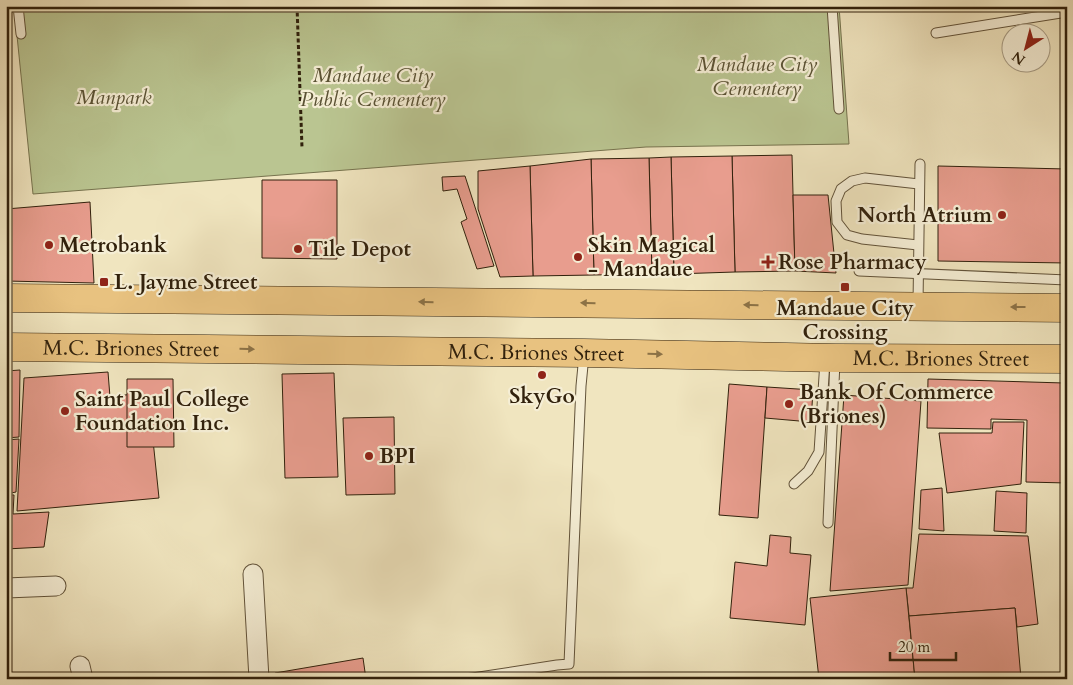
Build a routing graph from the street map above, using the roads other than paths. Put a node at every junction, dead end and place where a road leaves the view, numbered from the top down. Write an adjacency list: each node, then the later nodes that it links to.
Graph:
1 (18, 6): 5 (lane)
2 (832, 6): 6 (lane)
3 (1067, 12): 4 (lane)
4 (936, 33)
5 (20, 34)
6 (839, 109)
7 (920, 164): 8 (lane)
8 (919, 184): 9 (lane); 9 (lane)
9 (918, 244): 11 (lane)
10 (859, 271): 11 (lane)
11 (918, 273): 12 (lane); 14 (lane)
12 (1067, 280)
13 (6, 298): 14 (main road, one-way to 13)
14 (918, 307): 15 (main road, one-way to 14)
15 (1067, 308)
16 (6, 347): 17 (main road, M.C. Briones Street, one-way to 17)
17 (584, 353): 18 (main road, M.C. Briones Street, one-way to 18); 26 (lane)
18 (830, 358): 19 (main road, M.C. Briones Street); 20 (lane); 21 (lane)
19 (1067, 359)
20 (794, 484)
21 (828, 523)
22 (253, 574): 25 (street)
23 (56, 586): 24 (street)
24 (6, 588)
25 (260, 679)
26 (466, 679)

